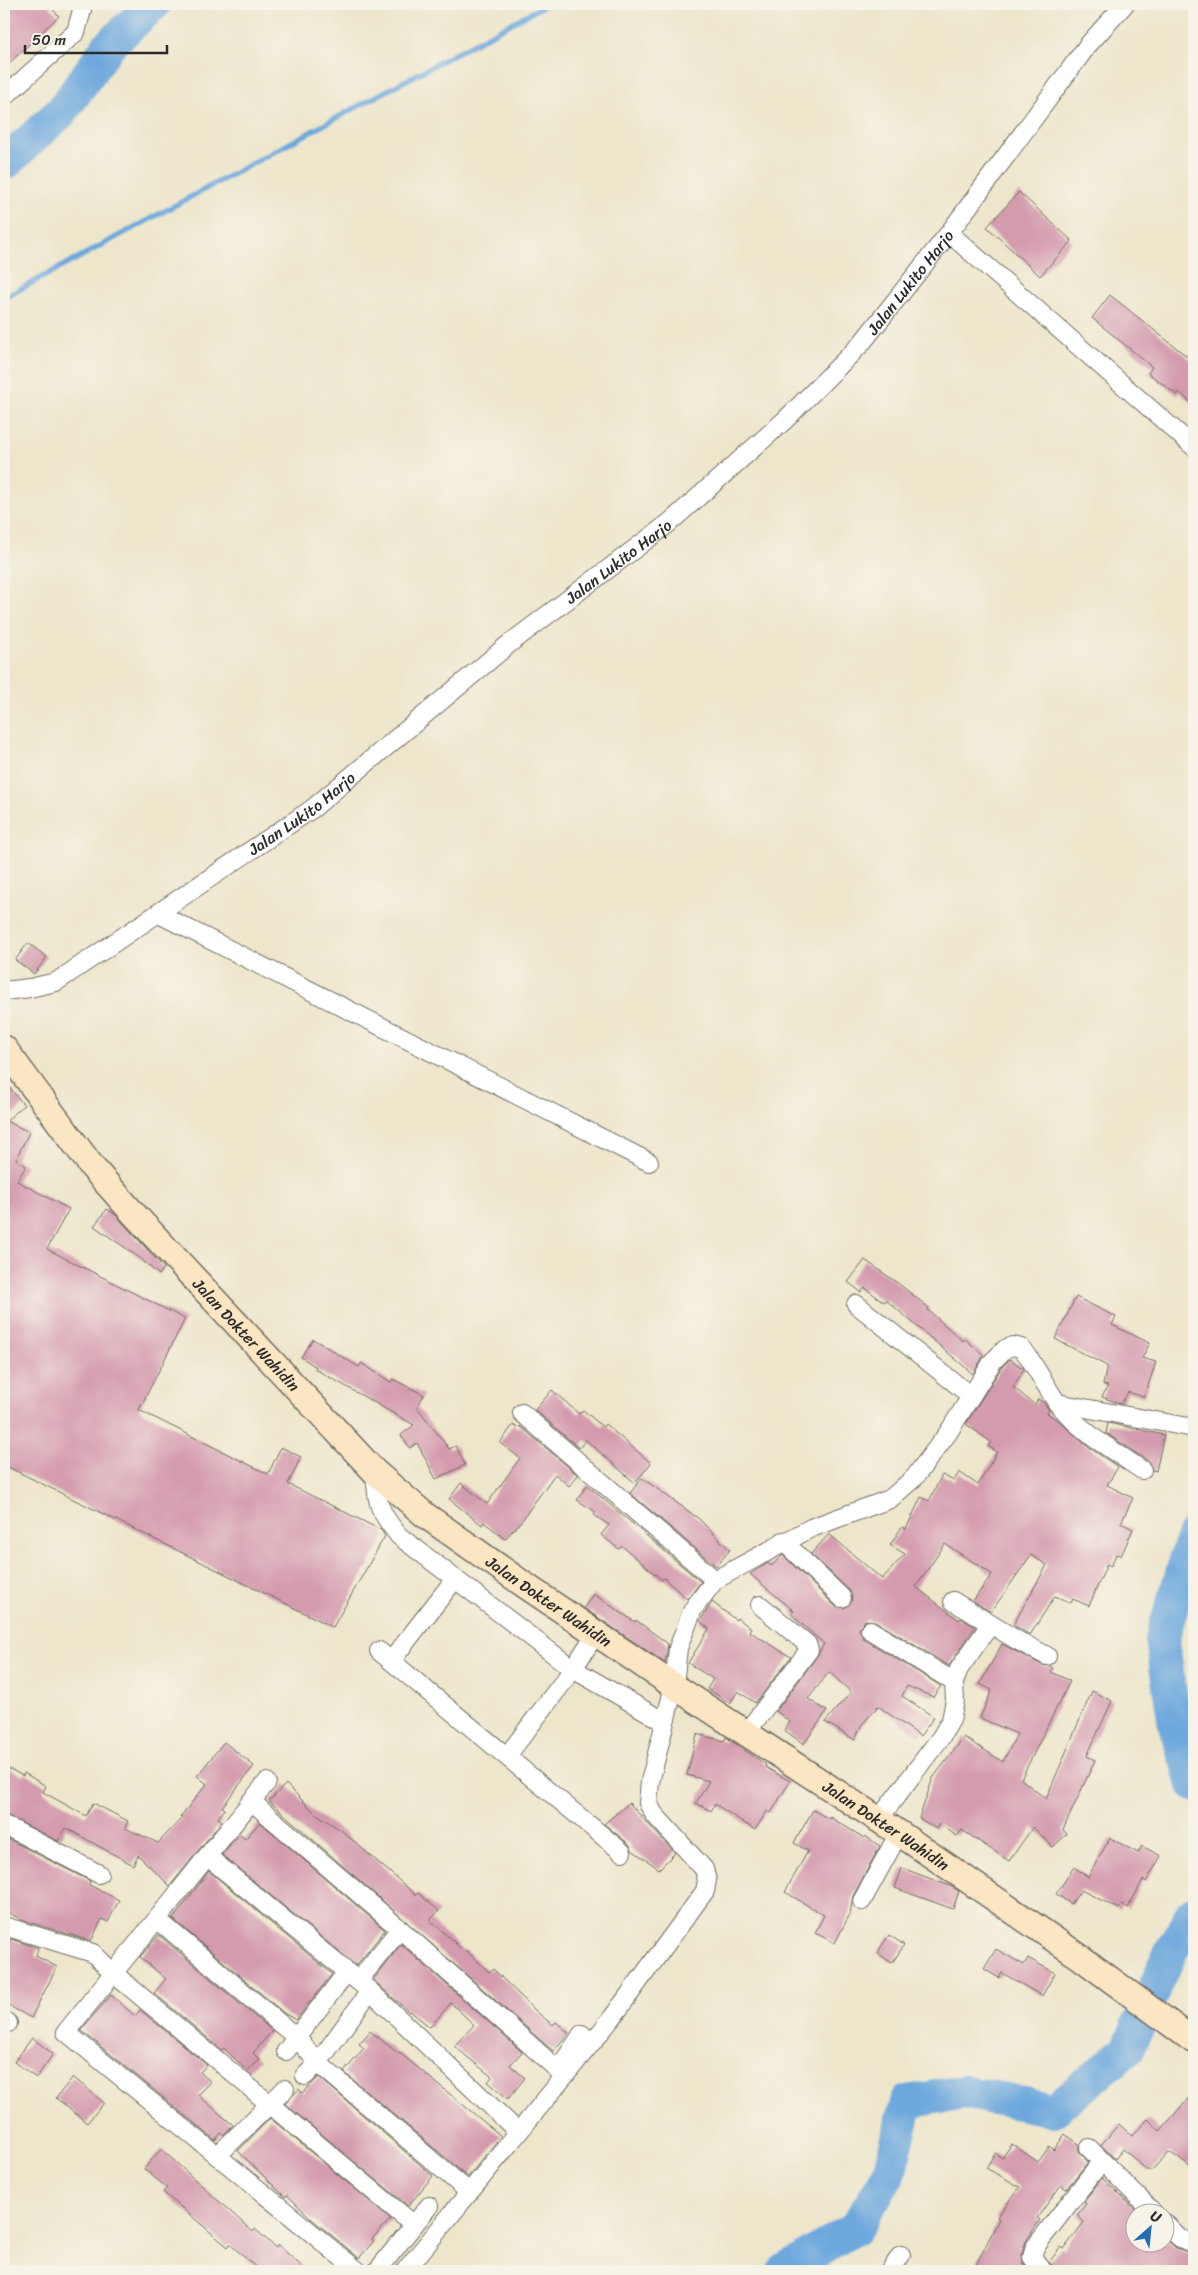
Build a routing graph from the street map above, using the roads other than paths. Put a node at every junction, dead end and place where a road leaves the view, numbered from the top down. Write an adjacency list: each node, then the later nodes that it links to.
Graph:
1 (80, 4): 3 (street)
2 (1126, 4): 4 (street, Jalan Lukito Harjo)
3 (4, 97)
4 (949, 233): 5 (street); 6 (street, Jalan Lukito Harjo)
5 (1194, 447)
6 (159, 914): 7 (street, Jalan Lukito Harjo); 9 (street)
7 (4, 991)
8 (4, 1048): 16 (main road, Jalan Dokter Wahidin)
9 (649, 1162)
10 (856, 1304): 11 (street)
11 (971, 1396): 12 (street); 17 (street)
12 (1058, 1403): 14 (street); 15 (street)
13 (522, 1413): 19 (street)
14 (1188, 1427)
15 (1142, 1470)
16 (375, 1472): 18 (street); 25 (main road, Jalan Dokter Wahidin)
17 (783, 1541): 19 (street); 20 (street)
18 (455, 1579): 27 (street); 32 (street)
19 (716, 1580): 29 (street)
20 (842, 1598)
21 (953, 1601): 23 (street)
22 (760, 1605): 31 (street)
23 (990, 1625): 26 (street); 28 (street)
24 (870, 1630): 28 (street)
25 (596, 1633): 27 (street); 29 (main road, Jalan Dokter Wahidin)
26 (1047, 1656)
27 (573, 1669): 30 (street); 32 (street)
28 (954, 1682): 35 (street)
29 (674, 1686): 30 (street); 31 (main road, Jalan Dokter Wahidin)
30 (665, 1722): 67 (street)
31 (746, 1733): 35 (main road, Jalan Dokter Wahidin)
32 (507, 1756): 38 (street)
33 (266, 1782): 34 (street)
34 (252, 1800): 39 (street); 44 (street)
35 (879, 1819): 37 (main road, Jalan Dokter Wahidin)
36 (4, 1826): 40 (street)
37 (899, 1833): 41 (street); 48 (main road, Jalan Dokter Wahidin)
38 (622, 1852)
39 (207, 1856): 42 (street); 46 (street)
40 (99, 1874)
41 (862, 1901)
42 (157, 1918): 45 (street); 49 (street)
43 (4, 1926): 45 (street)
44 (400, 1929): 46 (street); 51 (street)
45 (113, 1973): 54 (street); 57 (street)
46 (358, 1981): 49 (street); 50 (street); 55 (street)
47 (582, 2034): 51 (street)
48 (1194, 2042)
49 (292, 2044): 50 (street)
50 (318, 2063): 52 (street); 55 (street)
51 (558, 2070): 55 (street)
52 (305, 2076)
53 (284, 2090): 54 (street)
54 (270, 2106): 57 (street); 61 (street)
55 (514, 2128)
56 (1089, 2148): 58 (street)
57 (217, 2156): 65 (street)
58 (1101, 2162): 59 (street); 69 (street)
59 (1143, 2202)
60 (429, 2206): 61 (street)
61 (414, 2225): 66 (street)
62 (1176, 2234): 63 (street)
63 (1192, 2241)
64 (901, 2256): 68 (street)
65 (358, 2271)
66 (377, 2271)
67 (405, 2271)
68 (890, 2271)
69 (1043, 2271)

